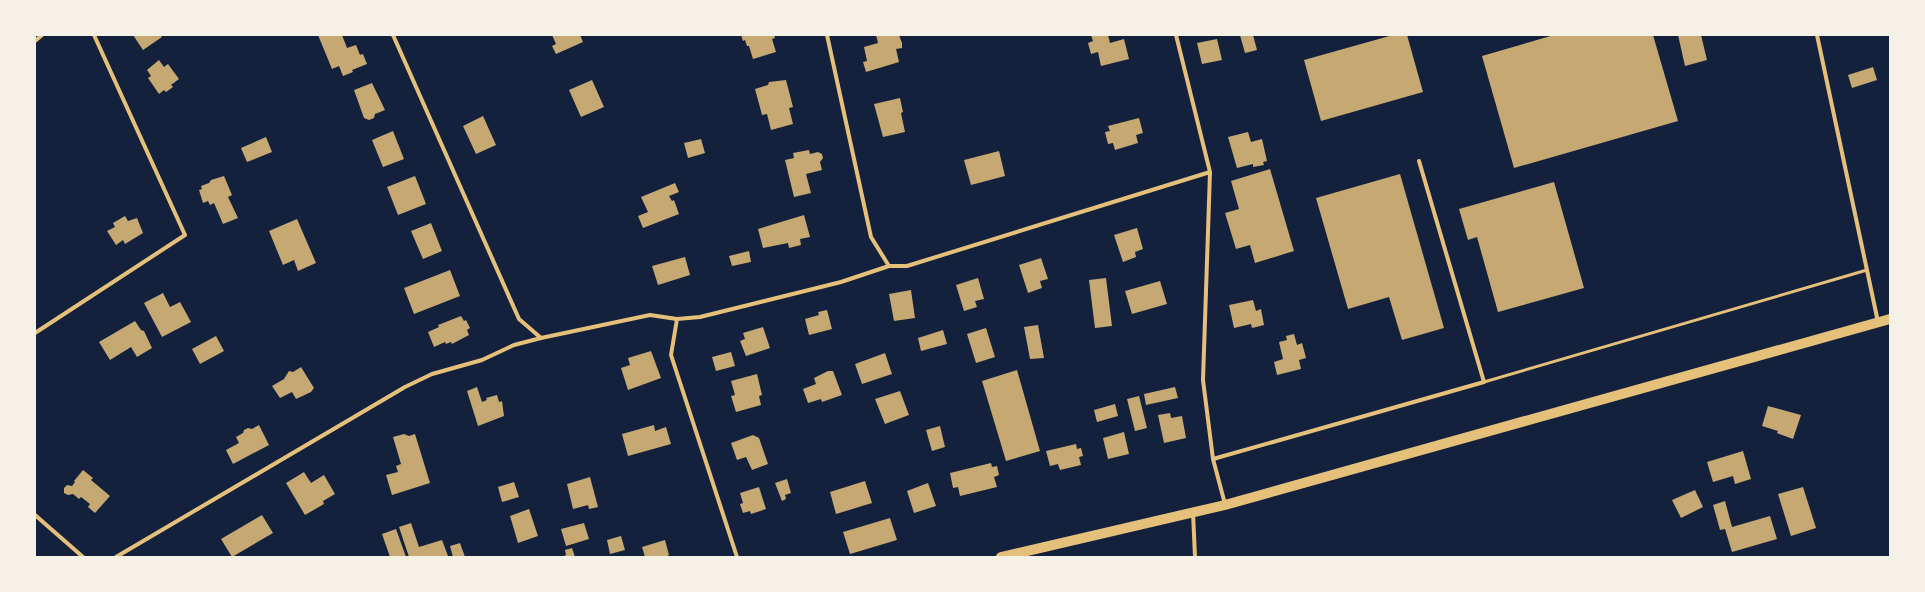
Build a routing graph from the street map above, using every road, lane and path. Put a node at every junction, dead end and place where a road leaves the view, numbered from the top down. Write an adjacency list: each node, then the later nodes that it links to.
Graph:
1 (42, 35): 7 (street)
2 (94, 35): 15 (street)
3 (393, 35): 16 (street)
4 (827, 35): 10 (street)
5 (1176, 35): 9 (street)
6 (1817, 35): 11 (street)
7 (35, 42)
8 (1419, 161): 17 (street)
9 (1210, 172): 10 (street); 18 (street)
10 (889, 266): 12 (street)
11 (1867, 270): 14 (street); 17 (lane)
12 (677, 319): 16 (street); 24 (street)
13 (1890, 319): 14 (main road)
14 (1878, 323): 19 (main road)
15 (35, 333)
16 (541, 338): 23 (street)
17 (1484, 382): 18 (street)
18 (1213, 459): 19 (street)
19 (1225, 505): 20 (main road)
20 (1192, 512): 25 (main road); 26 (street)
21 (35, 515): 22 (street)
22 (83, 557)
23 (116, 557)
24 (737, 557)
25 (1001, 557)
26 (1195, 557)

